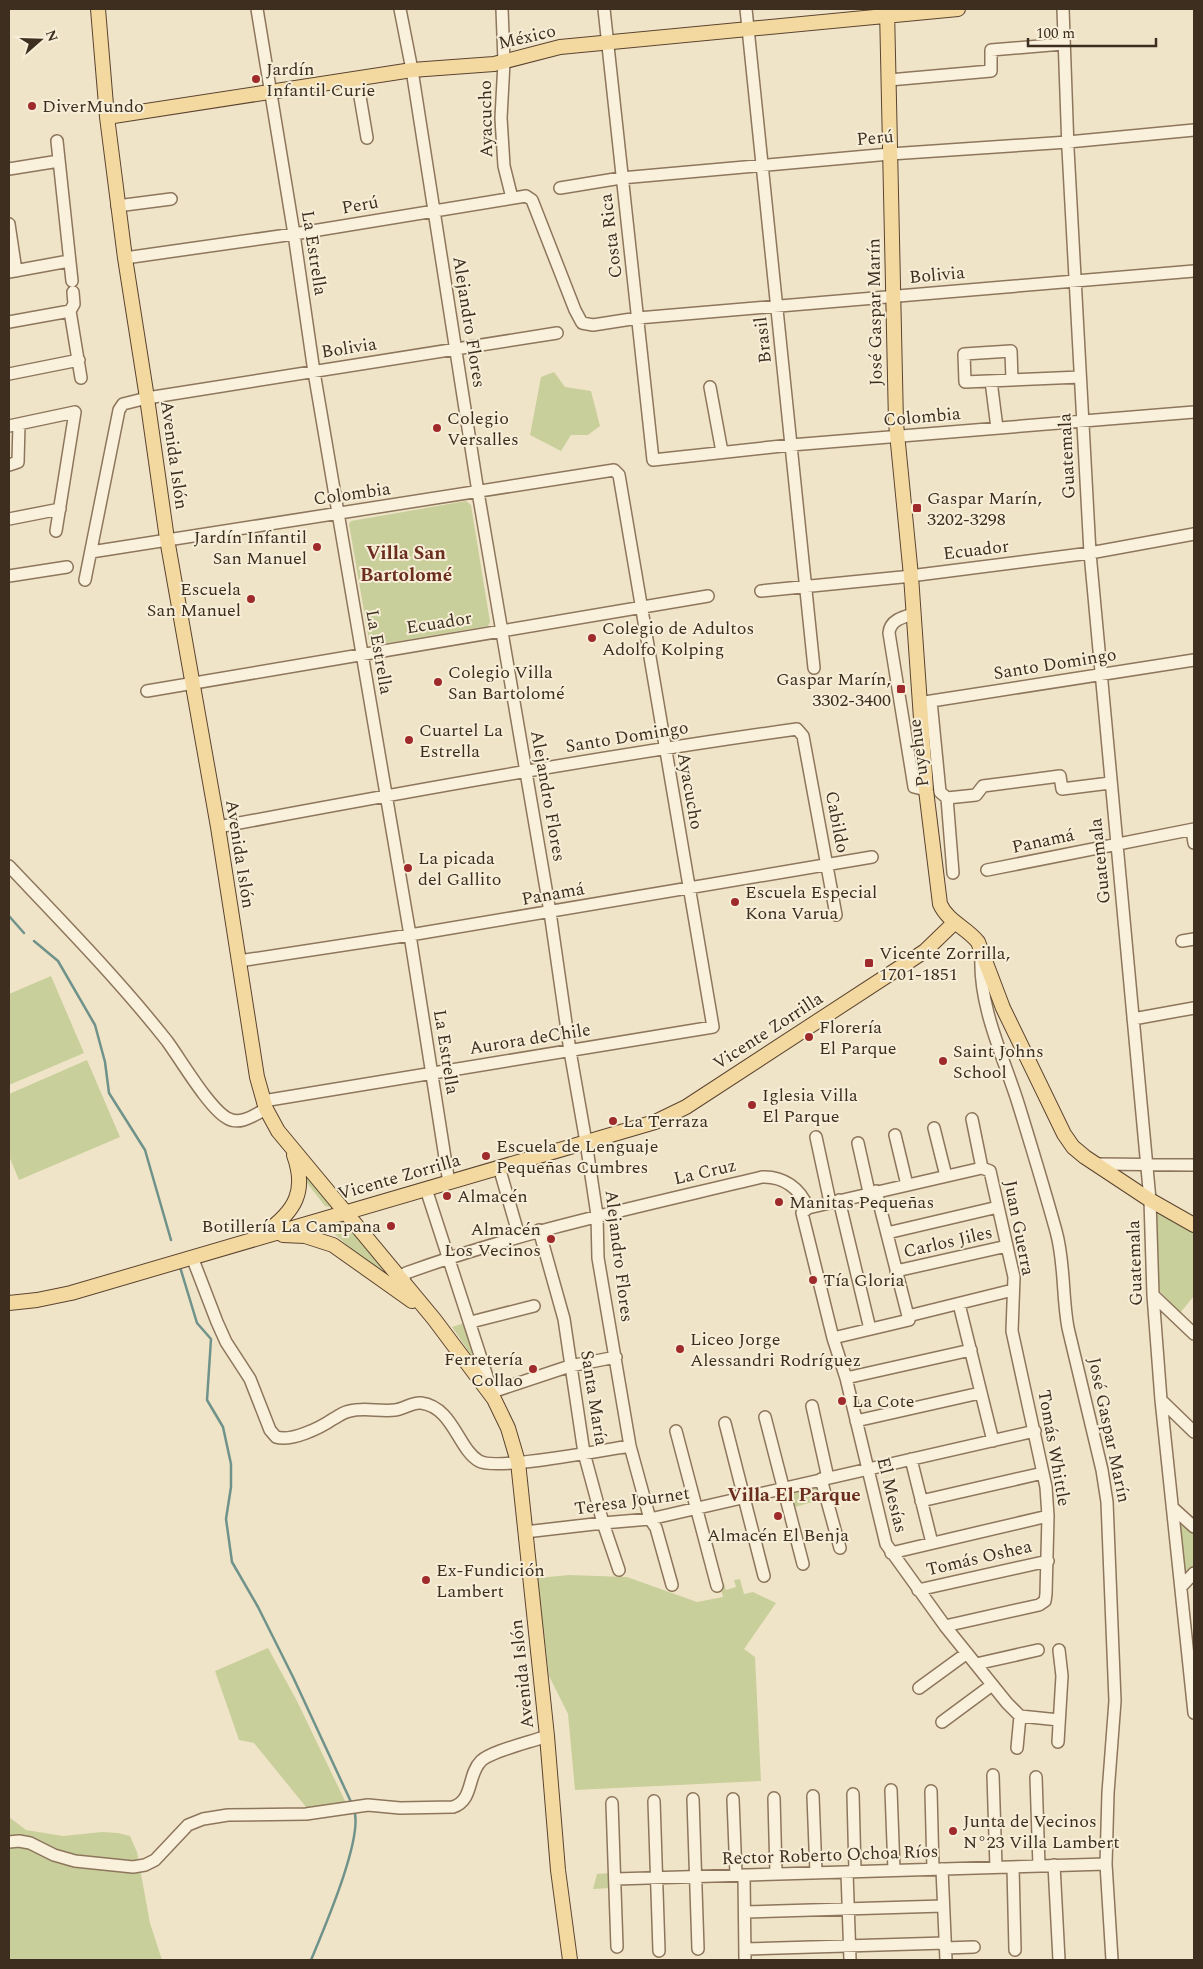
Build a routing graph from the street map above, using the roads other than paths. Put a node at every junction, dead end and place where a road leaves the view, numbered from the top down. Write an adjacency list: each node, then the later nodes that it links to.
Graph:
1 (98, 9): 18 (main road, Avenida Islón)
2 (257, 9): 17 (street, La Estrella)
3 (400, 9): 14 (street, Alejandro Flores)
4 (502, 9): 13 (street, Ayacucho)
5 (604, 9): 11 (street, Costa Rica)
6 (746, 9): 10 (street, Brasil)
7 (958, 9): 9 (main road, México)
8 (1063, 9): 12 (street, Guatemala)
9 (887, 12): 10 (main road, México); 16 (main road, José Gaspar Marín)
10 (748, 30): 11 (main road, México); 25 (street, Brasil)
11 (608, 43): 13 (main road, México); 27 (street, Costa Rica)
12 (1063, 44): 16 (street); 22 (street, Guatemala)
13 (504, 62): 14 (main road, México); 29 (street, Ayacucho)
14 (412, 70): 15 (main road, México); 32 (street, Alejandro Flores)
15 (357, 79): 17 (main road, México); 20 (street)
16 (889, 80): 23 (main road, José Gaspar Marín)
17 (271, 92): 18 (main road, México); 34 (street, La Estrella)
18 (107, 117): 31 (main road, Avenida Islón)
19 (1194, 130): 22 (street, Perú)
20 (367, 138)
21 (57, 141): 24 (street)
22 (1068, 142): 23 (street, Perú); 39 (street, Guatemala)
23 (890, 154): 25 (street, Perú); 40 (main road, José Gaspar Marín)
24 (59, 161): 26 (street); 36 (street)
25 (762, 166): 27 (street, Perú); 41 (street, Brasil)
26 (9, 169)
27 (621, 178): 28 (street, Perú); 43 (street, Costa Rica)
28 (560, 188)
29 (512, 198): 32 (street, Perú); 43 (street, Bolivia)
30 (171, 199): 31 (street)
31 (117, 206): 35 (main road, Avenida Islón)
32 (434, 210): 34 (street, Perú); 46 (street, Alejandro Flores)
33 (9, 224): 38 (street)
34 (294, 234): 35 (street, Perú); 48 (street, La Estrella)
35 (125, 258): 55 (main road, Avenida Islón)
36 (69, 261): 38 (street); 42 (street)
37 (1194, 271): 39 (street, Bolivia)
38 (13, 272)
39 (1075, 280): 40 (street, Bolivia); 50 (street, Guatemala)
40 (894, 297): 41 (street, Bolivia); 60 (main road, José Gaspar Marín)
41 (777, 306): 43 (street, Bolivia); 61 (street, Brasil)
42 (70, 311): 44 (street); 47 (street)
43 (638, 318): 63 (street, Costa Rica)
44 (9, 322)
45 (557, 333): 46 (street, Bolivia)
46 (456, 348): 48 (street, Bolivia); 66 (street, Alejandro Flores)
47 (79, 360): 49 (street); 51 (street)
48 (314, 372): 55 (street, Bolivia); 68 (street, La Estrella)
49 (9, 374)
50 (1080, 377): 52 (street); 57 (street, Guatemala)
51 (81, 378)
52 (1012, 380): 53 (street); 53 (street)
53 (991, 381): 59 (street)
54 (710, 387): 62 (street)
55 (147, 398): 72 (main road, Avenida Islón); 73 (street, Bolivia)
56 (1194, 412): 57 (street, Colombia)
57 (1082, 421): 59 (street, Colombia); 74 (street, Guatemala)
58 (14, 425): 64 (street); 67 (street)
59 (997, 428): 60 (street, Colombia)
60 (897, 436): 61 (street, Colombia); 77 (main road, José Gaspar Marín)
61 (791, 445): 62 (street, Colombia); 79 (street, Brasil)
62 (722, 452): 63 (street, Colombia)
63 (653, 460)
64 (9, 465)
65 (617, 471): 66 (street, Colombia); 82 (street, Ayacucho)
66 (478, 492): 68 (street, Colombia); 84 (street, Alejandro Flores)
67 (60, 509): 69 (street); 70 (street)
68 (338, 514): 72 (street, Colombia); 85 (street, La Estrella)
69 (9, 519)
70 (56, 531)
71 (1194, 534): 74 (street, Ecuador)
72 (167, 540): 73 (street, Colombia); 89 (main road, Avenida Islón)
73 (91, 552): 78 (street, Bolivia)
74 (1090, 554): 77 (street, Ecuador); 88 (street, Guatemala)
75 (67, 566): 76 (street)
76 (9, 576)
77 (911, 576): 79 (street, Ecuador); 83 (main road, José Gaspar Marín)
78 (85, 580)
79 (806, 585): 80 (street, Ecuador); 87 (street, Brasil)
80 (761, 591)
81 (708, 596): 82 (street, Ecuador)
82 (641, 608): 84 (street, Ecuador); 93 (street, Ayacucho)
83 (914, 614): 91 (main road, José Gaspar Marín); 96 (street)
84 (501, 631): 85 (street, Ecuador); 94 (street, Alejandro Flores)
85 (361, 654): 89 (street, Ecuador); 97 (street, La Estrella)
86 (1194, 660): 88 (street, Santo Domingo)
87 (814, 668)
88 (1100, 675): 91 (street, Santo Domingo); 95 (street, Guatemala)
89 (191, 682): 90 (street, Ecuador); 99 (main road, Avenida Islón)
90 (147, 690)
91 (926, 701): 96 (main road, José Gaspar Marín); 98 (street, Puyehue)
92 (803, 736): 93 (street, Santo Domingo); 104 (street, Cabildo)
93 (665, 748): 94 (street, Santo Domingo); 108 (street, Ayacucho)
94 (526, 771): 97 (street, Santo Domingo); 109 (street, Alejandro Flores)
95 (1110, 783): 98 (street, Puyehue); 101 (street, Guatemala)
96 (926, 790): 111 (main road, José Gaspar Marín)
97 (386, 796): 99 (street, Santo Domingo); 112 (street, La Estrella)
98 (946, 798): 107 (street, Puyehue)
99 (218, 827): 116 (main road, Avenida Islón)
100 (1193, 829): 101 (street, Panamá); 102 (street)
101 (1116, 843): 106 (street, Panamá); 118 (street, Guatemala)
102 (1194, 843)
103 (872, 857): 104 (street, Panamá)
104 (828, 864): 108 (street, Panamá); 110 (street, Cabildo)
105 (9, 866): 122 (street, Aurora deChile)
106 (987, 870)
107 (953, 872)
108 (689, 888): 109 (street, Panamá); 119 (street, Ayacucho)
109 (550, 912): 112 (street, Panamá); 120 (street, Alejandro Flores)
110 (836, 915)
111 (954, 923): 115 (main road, José Gaspar Marín); 127 (main road, Vicente Zorrilla)
112 (410, 935): 116 (street, Panamá); 121 (street, La Estrella)
113 (1194, 939): 114 (street)
114 (1182, 941)
115 (982, 949): 130 (main road, José Gaspar Marín); 239 (street, José Gaspar Marín)
116 (239, 961): 122 (main road, Avenida Islón)
117 (1194, 1008): 118 (street)
118 (1133, 1020): 131 (street, Guatemala)
119 (713, 1027): 120 (street, Aurora deChile)
120 (570, 1051): 121 (street, Aurora deChile); 127 (street, Alejandro Flores)
121 (431, 1073): 122 (street, Aurora deChile); 136 (street, La Estrella)
122 (265, 1107): 129 (main road, Avenida Islón); 144 (main road, Avenida Islón)
123 (972, 1119): 134 (street, Juan Guerra)
124 (934, 1128): 135 (street)
125 (895, 1135): 137 (street)
126 (816, 1137): 141 (street)
127 (586, 1142): 133 (main road, Vicente Zorrilla); 145 (street, Alejandro Flores)
128 (858, 1143): 139 (street)
129 (291, 1149): 144 (main road, Avenida Islón); 150 (main road)
130 (1097, 1164): 131 (street); 140 (main road, José Gaspar Marín)
131 (1147, 1165): 132 (street); 140 (street, Guatemala)
132 (1194, 1165)
133 (499, 1167): 136 (main road, Vicente Zorrilla); 149 (street)
134 (982, 1168): 135 (street); 142 (street, Juan Guerra)
135 (946, 1176): 137 (street)
136 (449, 1182): 138 (main road, Vicente Zorrilla)
137 (907, 1185): 139 (street)
138 (426, 1189): 144 (main road, Vicente Zorrilla); 153 (street)
139 (873, 1192): 141 (street); 148 (street)
140 (1150, 1200): 146 (main road, José Gaspar Marín); 157 (street, Guatemala)
141 (834, 1201): 143 (street); 164 (street)
142 (998, 1207): 148 (street); 151 (street, Juan Guerra)
143 (808, 1208): 145 (street, La Cruz); 166 (street, El Mesías)
144 (351, 1210): 150 (main road, Vicente Zorrilla); 155 (main road, Avenida Islón)
145 (598, 1215): 147 (street, La Cruz); 168 (street, Alejandro Flores)
146 (1194, 1225)
147 (539, 1230): 149 (street, La Cruz); 169 (street, Santa María)
148 (887, 1234): 154 (street)
149 (519, 1236): 153 (street, La Cruz)
150 (261, 1238): 152 (main road, Vicente Zorrilla); 162 (main road)
151 (1007, 1246): 154 (street, Carlos Jiles); 156 (street, Juan Guerra)
152 (192, 1257): 158 (main road, Vicente Zorrilla); 185 (street)
153 (449, 1257): 155 (street, La Cruz); 163 (street)
154 (896, 1271): 161 (street)
155 (404, 1277): 162 (main road, Avenida Islón)
156 (1013, 1290): 159 (street); 179 (street, Tomás Whittle)
157 (1153, 1295): 165 (street); 173 (street, Guatemala)
158 (9, 1303)
159 (960, 1304): 161 (street); 167 (street)
160 (534, 1306): 163 (street)
161 (908, 1318): 164 (street)
162 (434, 1319): 172 (main road, Avenida Islón)
163 (471, 1322): 172 (street)
164 (870, 1329): 166 (street)
165 (1194, 1334)
166 (833, 1338): 170 (street, El Mesías)
167 (971, 1350): 170 (street); 171 (street)
168 (616, 1357): 169 (street); 182 (street, Alejandro Flores)
169 (570, 1366): 172 (street); 183 (street, Santa María)
170 (846, 1378): 176 (street, El Mesías)
171 (980, 1393): 176 (street); 181 (street)
172 (493, 1395): 185 (main road, Avenida Islón)
173 (1161, 1400): 180 (street); 192 (street, Guatemala)
174 (812, 1406): 188 (street)
175 (765, 1417): 189 (street)
176 (856, 1422): 186 (street, El Mesías)
177 (725, 1423): 190 (street)
178 (676, 1431): 193 (street)
179 (1035, 1431): 181 (street, Teresa Journet); 187 (street, Tomás Whittle)
180 (1194, 1432)
181 (992, 1441): 184 (street, Teresa Journet)
182 (630, 1446): 183 (street); 195 (street, Alejandro Flores)
183 (584, 1453): 185 (street); 196 (street, Santa María)
184 (911, 1459): 186 (street, Teresa Journet); 191 (street)
185 (518, 1462): 198 (main road, Avenida Islón)
186 (867, 1469): 188 (street, Teresa Journet); 201 (street, El Mesías)
187 (1043, 1474): 191 (street); 194 (street, Tomás Whittle)
188 (825, 1479): 189 (street, Teresa Journet); 200 (street)
189 (782, 1489): 190 (street, Teresa Journet); 203 (street)
190 (744, 1498): 193 (street, Teresa Journet); 206 (street)
191 (921, 1501): 199 (street)
192 (1173, 1508): 197 (street); 210 (street, Guatemala)
193 (696, 1510): 195 (street, Teresa Journet); 208 (street)
194 (1048, 1516): 199 (street); 202 (street, Tomás Whittle)
195 (650, 1519): 196 (street, Teresa Journet); 207 (street, Alejandro Flores)
196 (603, 1523): 198 (street, Teresa Journet); 204 (street, Santa María)
197 (1194, 1527)
198 (526, 1532): 224 (main road, Avenida Islón)
199 (932, 1543): 201 (street)
200 (840, 1548)
201 (891, 1553): 209 (street, El Mesías)
202 (1048, 1560): 209 (street, Tomás Oshea); 212 (street, Tomás Whittle)
203 (803, 1564)
204 (619, 1570)
205 (1194, 1573): 210 (street)
206 (764, 1576)
207 (672, 1585)
208 (717, 1586)
209 (918, 1590): 212 (street, El Mesías)
210 (1182, 1593): 211 (street); 219 (street, Guatemala)
211 (1194, 1611)
212 (945, 1626): 215 (street, El Mesías)
213 (1038, 1650): 216 (street)
214 (1059, 1650): 222 (street)
215 (967, 1653): 216 (street, El Mesías); 218 (street)
216 (976, 1664): 217 (street, El Mesías)
217 (992, 1685): 221 (street, El Mesías); 223 (street)
218 (918, 1688)
219 (1194, 1708): 220 (street, Guatemala)
220 (1194, 1713)
221 (1020, 1716): 222 (street); 226 (street)
222 (1059, 1720): 225 (street)
223 (942, 1722)
224 (547, 1736): 238 (street); 264 (main road, Avenida Islón)
225 (1058, 1742)
226 (1017, 1748)
227 (993, 1775): 243 (street)
228 (1036, 1777): 242 (street)
229 (891, 1790): 245 (street)
230 (931, 1791): 244 (street)
231 (853, 1794): 246 (street)
232 (813, 1796): 247 (street)
233 (774, 1798): 248 (street)
234 (693, 1799): 250 (street)
235 (733, 1799): 249 (street)
236 (654, 1802): 251 (street)
237 (612, 1803): 252 (street)
238 (9, 1842)
239 (1106, 1864): 240 (street, Rector Roberto Ochoa Ríos); 268 (street, José Gaspar Marín)
240 (1054, 1865): 242 (street, Rector Roberto Ochoa Ríos); 267 (street)
241 (1013, 1866): 242 (street, Rector Roberto Ochoa Ríos); 243 (street, Rector Roberto Ochoa Ríos); 261 (street)
242 (1039, 1866)
243 (996, 1867): 244 (street, Rector Roberto Ochoa Ríos)
244 (938, 1869): 245 (street, Rector Roberto Ochoa Ríos); 253 (street)
245 (894, 1870): 246 (street, Rector Roberto Ochoa Ríos)
246 (851, 1871): 247 (street, Rector Roberto Ochoa Ríos); 254 (street)
247 (816, 1872): 248 (street, Rector Roberto Ochoa Ríos)
248 (776, 1874): 249 (street, Rector Roberto Ochoa Ríos)
249 (740, 1875): 250 (street, Rector Roberto Ochoa Ríos); 255 (street)
250 (695, 1876): 251 (street, Rector Roberto Ochoa Ríos); 260 (street)
251 (656, 1877): 252 (street, Rector Roberto Ochoa Ríos); 262 (street)
252 (615, 1879): 258 (street)
253 (943, 1906): 254 (street); 257 (street)
254 (848, 1909): 255 (street); 256 (street)
255 (745, 1912): 263 (street)
256 (849, 1946): 257 (street); 263 (street); 265 (street)
257 (945, 1946): 259 (street); 266 (street)
258 (617, 1947)
259 (974, 1947)
260 (698, 1949)
261 (1015, 1950)
262 (658, 1951)
263 (745, 1955)
264 (570, 1960)
265 (850, 1960)
266 (946, 1960)
267 (1058, 1960)
268 (1112, 1960)

